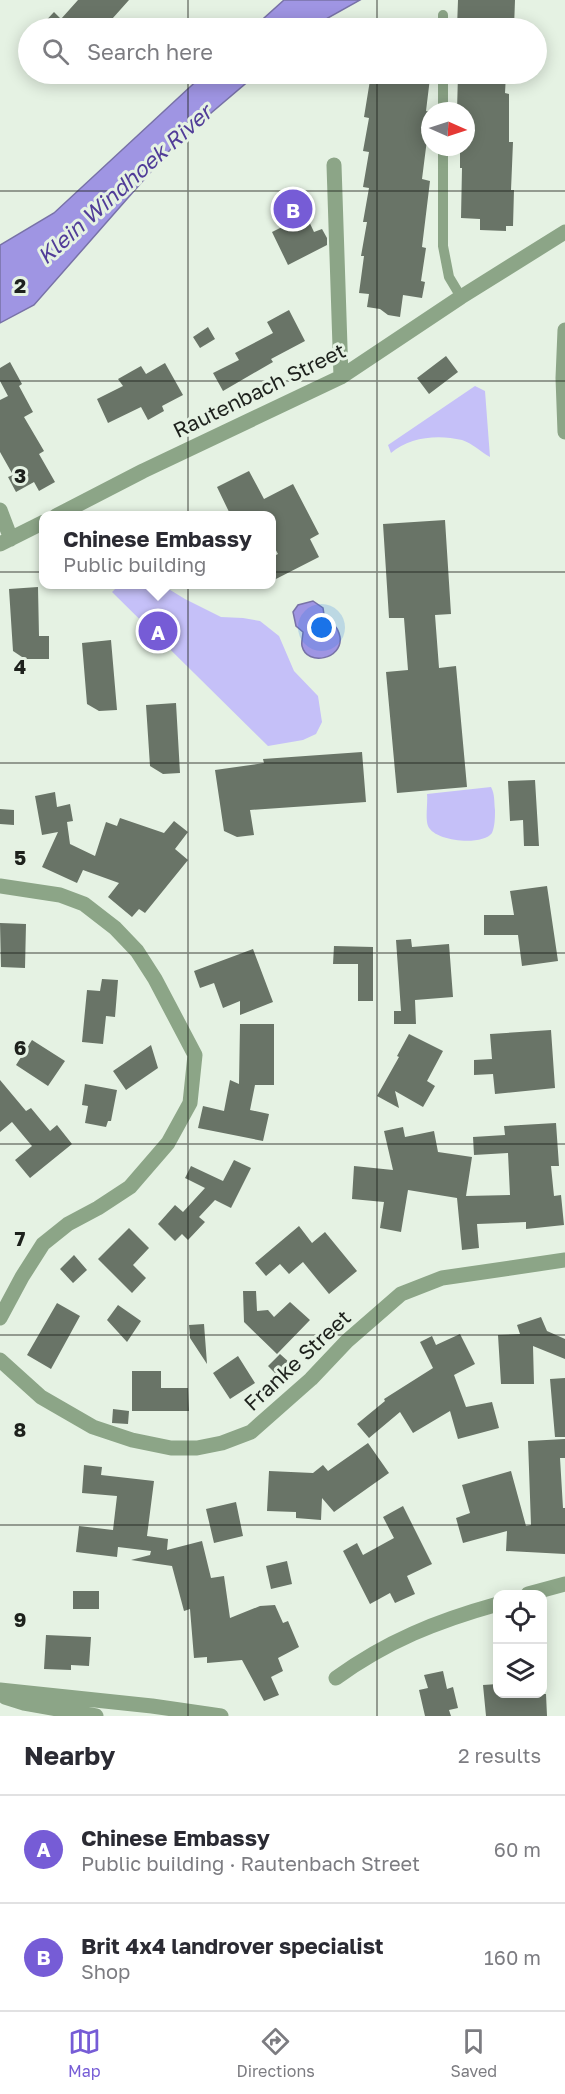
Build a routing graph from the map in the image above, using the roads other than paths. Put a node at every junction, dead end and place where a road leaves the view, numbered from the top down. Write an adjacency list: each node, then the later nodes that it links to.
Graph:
1 (443, 84): 2 (lane)
2 (443, 102)
3 (443, 156): 6 (lane)
4 (334, 165): 8 (street)
5 (565, 232): 6 (street, Rautenbach Street)
6 (461, 297): 8 (street, Rautenbach Street)
7 (565, 330): 9 (street)
8 (341, 377): 11 (street, Rautenbach Street)
9 (565, 432)
10 (0, 510): 13 (street)
11 (66, 511)
12 (39, 525): 13 (street)
13 (5, 542)
14 (0, 886): 16 (street)
15 (565, 1260): 17 (street, Franke Street)
16 (0, 1318)
17 (0, 1360)
18 (565, 1584): 19 (street)
19 (543, 1590)
20 (493, 1605): 21 (street)
21 (336, 1678)
22 (0, 1690): 24 (street)
23 (0, 1695): 25 (street)
24 (152, 1711): 26 (street)
25 (96, 1716)
26 (221, 1716)

